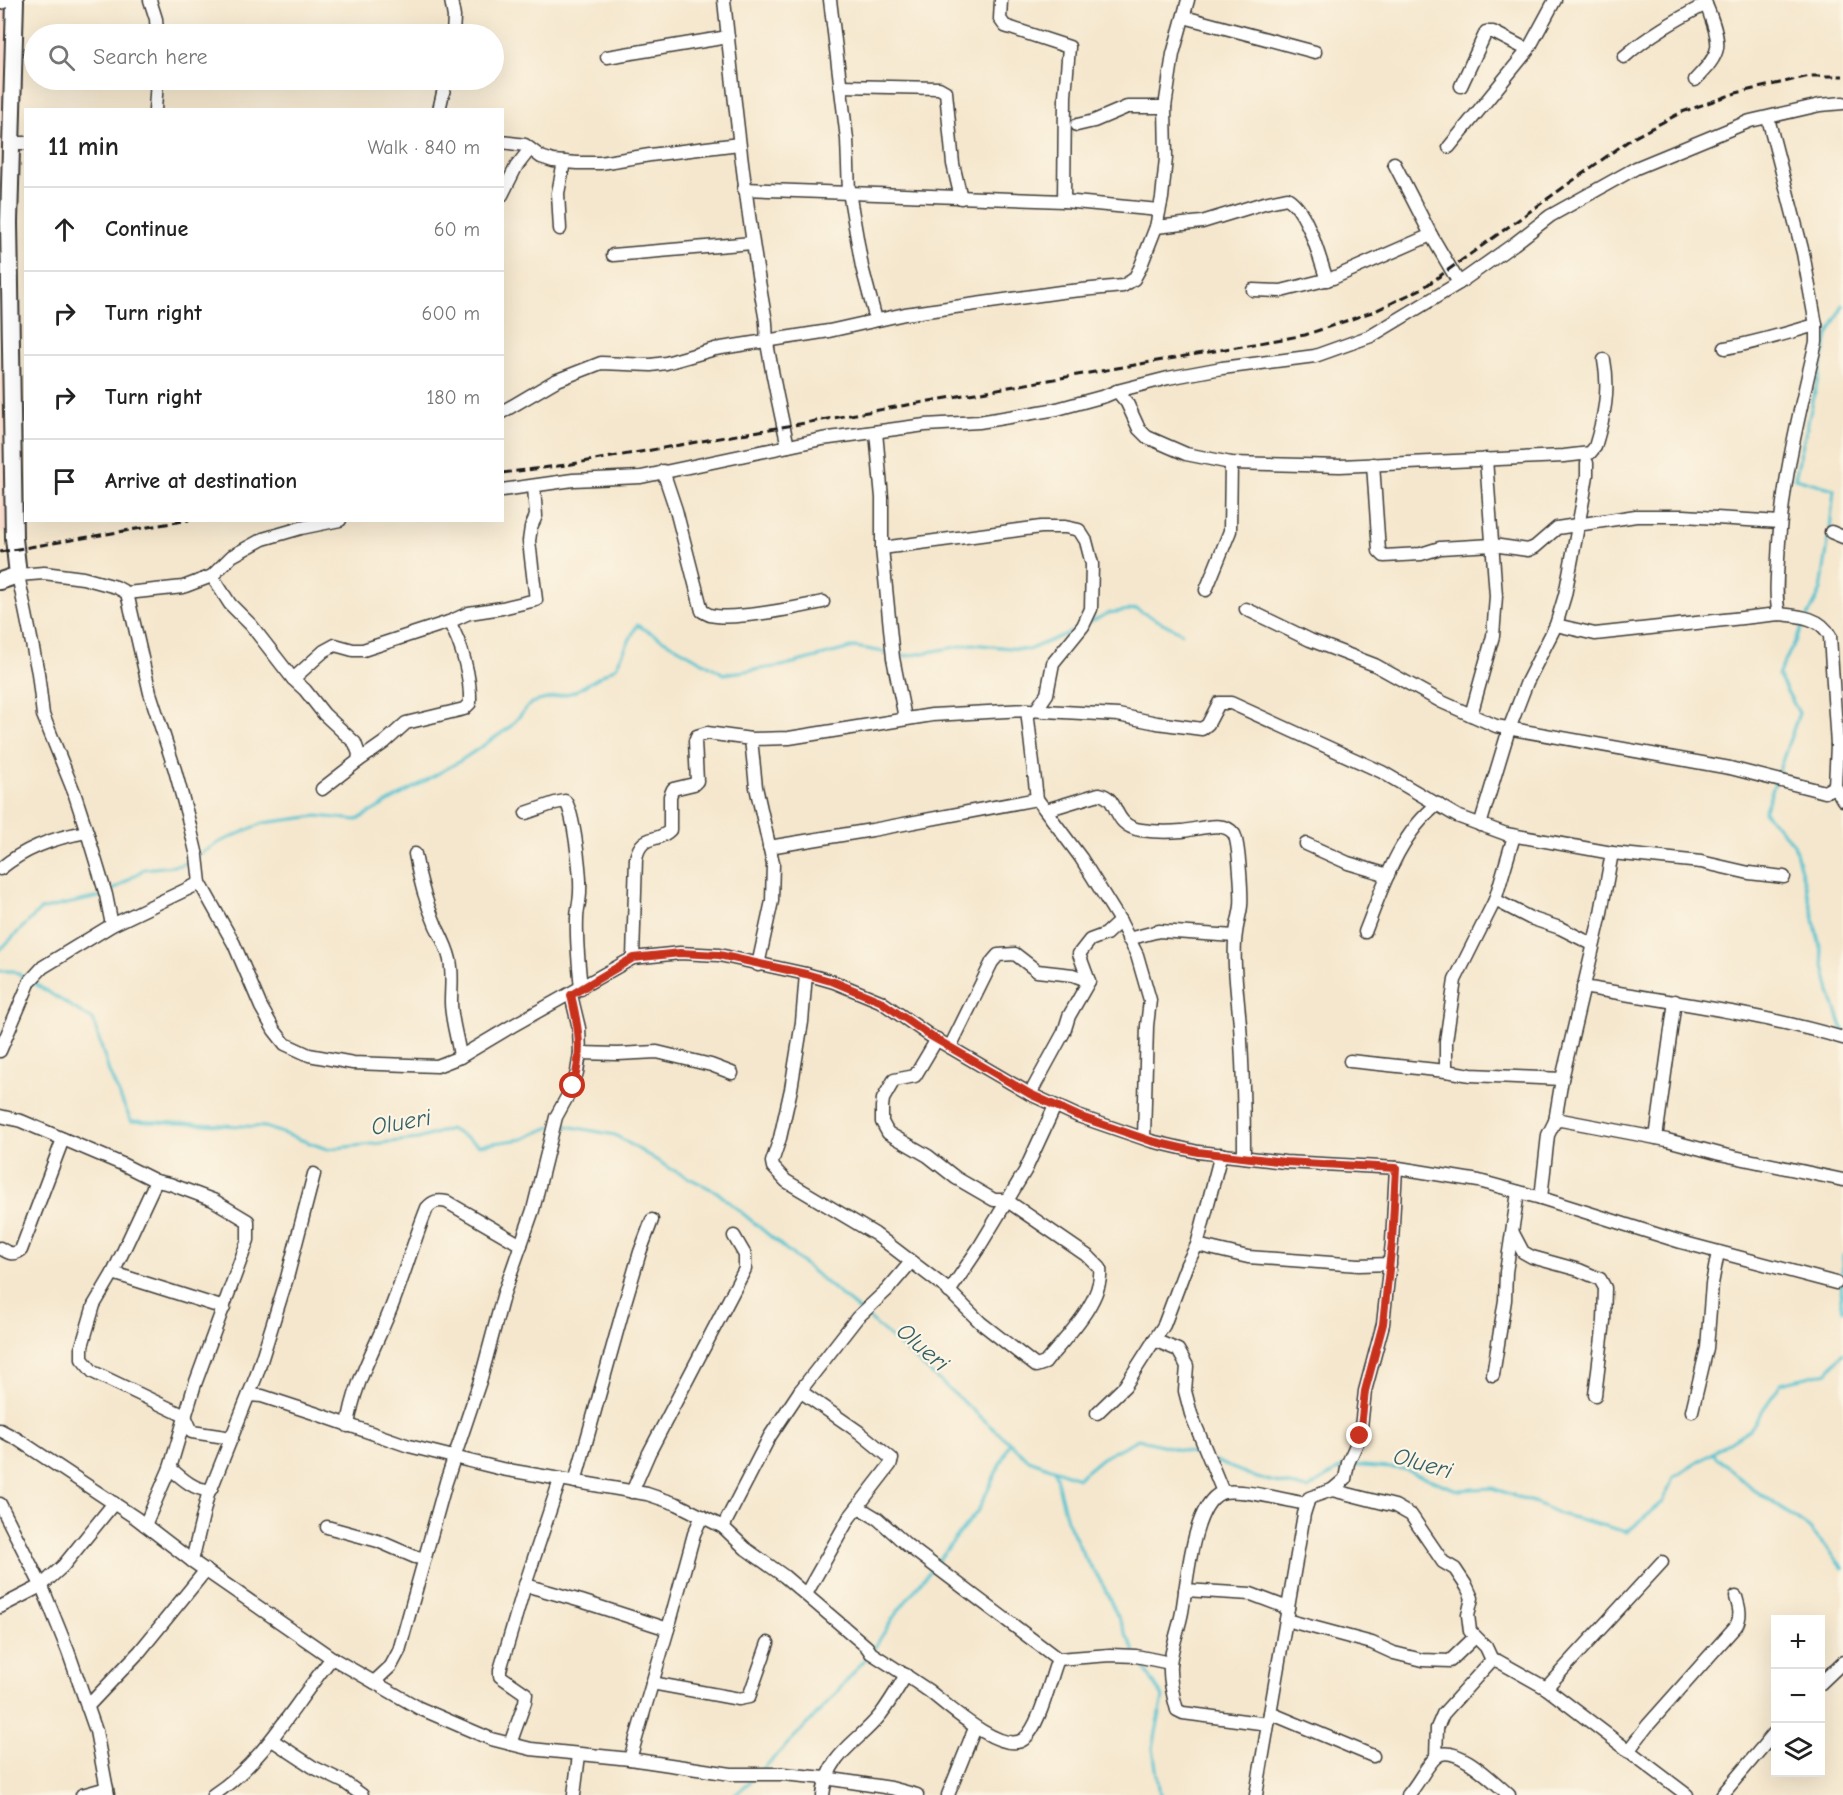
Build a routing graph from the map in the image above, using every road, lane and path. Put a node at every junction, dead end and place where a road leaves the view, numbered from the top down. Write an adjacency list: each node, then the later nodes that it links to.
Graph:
1 (9, 0): 11 (street)
2 (15, 0): 32 (street)
3 (150, 0): 13 (street)
4 (451, 0): 14 (street)
5 (724, 0): 15 (street)
6 (830, 0): 21 (street)
7 (1001, 0): 42 (street)
8 (1188, 0): 12 (street)
9 (1555, 0): 16 (street)
10 (1705, 2): 19 (street); 20 (street)
11 (0, 3)
12 (1184, 16): 17 (street); 26 (street)
13 (156, 24)
14 (454, 24)
15 (728, 37): 18 (street); 33 (street)
16 (1528, 50): 22 (street); 34 (street)
17 (1315, 52)
18 (607, 57)
19 (1624, 57)
20 (1695, 80)
21 (840, 86): 40 (street); 41 (street)
22 (1461, 86)
23 (156, 90): 27 (street)
24 (444, 90): 28 (street)
25 (1843, 103): 29 (street)
26 (1165, 107): 30 (street); 43 (street)
27 (155, 108)
28 (439, 108)
29 (1768, 118): 50 (street); 53 (street)
30 (1077, 125)
31 (504, 142): 35 (street)
32 (18, 143): 59 (street)
33 (739, 144): 36 (street); 38 (street)
34 (1449, 147)
35 (530, 149): 36 (street); 39 (street)
36 (564, 162): 45 (street)
37 (1394, 163): 46 (street)
38 (744, 189): 40 (street); 47 (street)
39 (504, 191)
40 (849, 192): 41 (street); 52 (street)
41 (961, 198): 42 (street)
42 (1064, 201): 43 (street)
43 (1159, 210): 44 (street)
44 (1156, 227): 49 (street); 52 (street)
45 (560, 229)
46 (1431, 235): 49 (street); 50 (street)
47 (752, 243): 48 (street); 54 (street)
48 (613, 255)
49 (1327, 280): 51 (street)
50 (1459, 283): 57 (street)
51 (1254, 290)
52 (876, 320): 54 (street)
53 (1816, 325): 55 (street); 71 (street)
54 (767, 340): 58 (street); 62 (street)
55 (1725, 348)
56 (1604, 360): 63 (street)
57 (1117, 391): 60 (street); 64 (street)
58 (504, 411)
59 (7, 420): 61 (street)
60 (876, 432): 62 (street); 76 (street)
61 (20, 442): 77 (street)
62 (789, 446): 67 (street)
63 (1486, 459): 66 (street); 75 (street)
64 (1231, 463): 66 (street); 80 (street)
65 (1587, 463): 72 (street)
66 (1373, 464): 75 (street)
67 (663, 471): 68 (street); 82 (street)
68 (534, 486): 69 (street); 85 (street)
69 (504, 490)
70 (330, 522): 78 (street)
71 (1780, 522): 72 (street); 84 (street)
72 (1580, 523): 75 (street); 86 (street)
73 (1831, 532): 74 (street)
74 (1843, 537)
75 (1493, 545): 89 (street)
76 (882, 548): 88 (street); 90 (street)
77 (18, 575): 79 (street); 81 (street); 103 (street)
78 (212, 576): 81 (street); 87 (street)
79 (0, 581)
80 (1206, 590)
81 (127, 593): 112 (street)
82 (823, 602)
83 (1246, 609): 89 (street)
84 (1779, 614): 86 (street); 93 (street)
85 (449, 622): 87 (street); 94 (street)
86 (1556, 625): 91 (street)
87 (293, 679): 94 (street)
88 (1031, 710): 90 (street); 97 (street); 99 (street)
89 (1471, 715): 91 (street)
90 (905, 718): 92 (street)
91 (1509, 729): 95 (street); 102 (street)
92 (750, 739): 106 (street); 120 (street)
93 (1840, 744): 95 (street)
94 (358, 761): 96 (street)
95 (1835, 786): 98 (street)
96 (322, 789)
97 (1037, 799): 100 (street); 106 (street)
98 (1843, 800)
99 (1438, 804): 102 (street); 110 (street)
100 (1046, 810): 114 (street); 117 (street)
101 (526, 813): 125 (street)
102 (1480, 825): 104 (street)
103 (87, 832): 109 (street); 115 (street)
104 (1514, 836): 107 (street); 113 (street)
105 (1306, 844): 110 (street)
106 (769, 847): 121 (street)
107 (1612, 853): 111 (street); 119 (street)
108 (415, 854): 132 (street)
109 (0, 869)
110 (1388, 875): 116 (street)
111 (1784, 877)
112 (200, 883): 115 (street); 132 (street)
113 (1495, 900): 119 (street); 134 (street)
114 (1120, 921): 118 (street); 123 (street)
115 (112, 925): 130 (street)
116 (1365, 932)
117 (1235, 936): 118 (street); 145 (street)
118 (1128, 939): 141 (street)
119 (1592, 944): 124 (street)
120 (633, 958): 121 (street); 125 (street)
121 (759, 965): 122 (street)
122 (806, 974): 128 (street); 160 (street)
123 (1089, 981): 129 (street); 137 (street)
124 (1583, 987): 126 (street); 136 (street)
125 (576, 992): 131 (street); 132 (street)
126 (1675, 1001): 127 (street); 142 (street)
127 (1843, 1038)
128 (937, 1040): 129 (street); 152 (street)
129 (950, 1047): 137 (street)
130 (0, 1051)
131 (580, 1053): 135 (street); 156 (street)
132 (460, 1057)
133 (1350, 1061): 134 (street)
134 (1446, 1071): 136 (street)
135 (732, 1073)
136 (1562, 1078): 140 (street)
137 (1030, 1094): 138 (street)
138 (1055, 1106): 141 (street); 152 (street)
139 (0, 1116): 143 (street)
140 (1555, 1121): 142 (street); 151 (street)
141 (1143, 1138): 144 (street)
142 (1656, 1138): 148 (street)
143 (63, 1139): 149 (street); 158 (street)
144 (1221, 1155): 145 (street); 157 (street)
145 (1244, 1157): 146 (street)
146 (1396, 1168): 150 (street); 161 (street)
147 (314, 1174): 169 (street)
148 (1843, 1180)
149 (156, 1181): 162 (street); 165 (street)
150 (1518, 1192): 151 (street); 154 (street)
151 (1541, 1198): 159 (street)
152 (1006, 1200): 164 (street); 164 (street)
153 (652, 1220): 180 (street)
154 (1513, 1233): 167 (street); 170 (street)
155 (734, 1236): 183 (street)
156 (521, 1245): 174 (street); 177 (street)
157 (1197, 1245): 161 (street); 166 (street)
158 (0, 1248)
159 (1718, 1252): 163 (street); 171 (street)
160 (910, 1262): 164 (street); 168 (street)
161 (1390, 1264): 182 (street)
162 (114, 1273): 165 (street); 173 (street)
163 (1836, 1283)
164 (949, 1292)
165 (224, 1308): 173 (street)
166 (1154, 1340): 172 (street); 184 (street)
167 (1493, 1375)
168 (800, 1391): 188 (street); 192 (street)
169 (249, 1395): 174 (street); 176 (street)
170 (1595, 1395)
171 (1692, 1411)
172 (1097, 1413)
173 (185, 1416): 176 (street); 178 (street)
174 (348, 1426): 177 (street)
175 (0, 1430): 185 (street)
176 (232, 1438): 181 (street)
177 (454, 1457): 179 (street); 193 (street)
178 (170, 1468): 181 (street); 190 (street)
179 (560, 1479): 180 (street); 197 (street)
180 (575, 1482): 183 (street)
181 (209, 1490): 194 (street)
182 (1332, 1490): 187 (street); 205 (street)
183 (632, 1492): 189 (street)
184 (1223, 1492): 187 (street); 199 (street)
185 (114, 1503): 190 (street); 198 (street)
186 (0, 1504): 198 (street)
187 (1307, 1504): 203 (street)
188 (858, 1508): 200 (street); 208 (street)
189 (702, 1516): 192 (street); 204 (street)
190 (145, 1525): 194 (street)
191 (327, 1527): 193 (street)
192 (723, 1527): 200 (street)
193 (424, 1558): 214 (street)
194 (192, 1561): 196 (street)
195 (1662, 1562): 216 (street)
196 (206, 1570): 207 (street); 217 (street)
197 (525, 1585): 204 (street); 222 (street)
198 (41, 1586): 202 (street); 217 (street)
199 (1185, 1590): 203 (street); 211 (street)
200 (806, 1594): 212 (street)
201 (1736, 1597): 223 (street)
202 (0, 1607)
203 (1287, 1614): 205 (street); 218 (street)
204 (668, 1629): 215 (street)
205 (1474, 1637): 209 (street)
206 (768, 1643): 215 (street)
207 (332, 1658): 214 (street); 221 (street)
208 (1058, 1659): 211 (street); 219 (street)
209 (1492, 1660): 216 (street); 226 (street)
210 (1843, 1662): 213 (street)
211 (1170, 1663): 218 (street)
212 (906, 1675): 219 (street); 228 (street)
213 (1825, 1680)
214 (374, 1682): 222 (street)
215 (652, 1683): 227 (street)
216 (1546, 1688): 223 (street)
217 (87, 1707): 229 (street)
218 (1269, 1719): 225 (street); 237 (street)
219 (975, 1728): 236 (street)
220 (1771, 1737): 241 (street)
221 (272, 1740): 231 (street); 232 (street)
222 (510, 1744): 224 (street)
223 (1628, 1751): 240 (street)
224 (579, 1755): 227 (street); 233 (street)
225 (1373, 1756)
226 (1436, 1757): 238 (street); 239 (street)
227 (630, 1758): 228 (street)
228 (825, 1778): 234 (street); 235 (street)
229 (108, 1791): 230 (street)
230 (82, 1795)
231 (213, 1795)
232 (362, 1795)
233 (574, 1795)
234 (823, 1795)
235 (917, 1795)
236 (948, 1795)
237 (1256, 1795)
238 (1408, 1795)
239 (1509, 1795)
240 (1687, 1795)
241 (1722, 1795)

